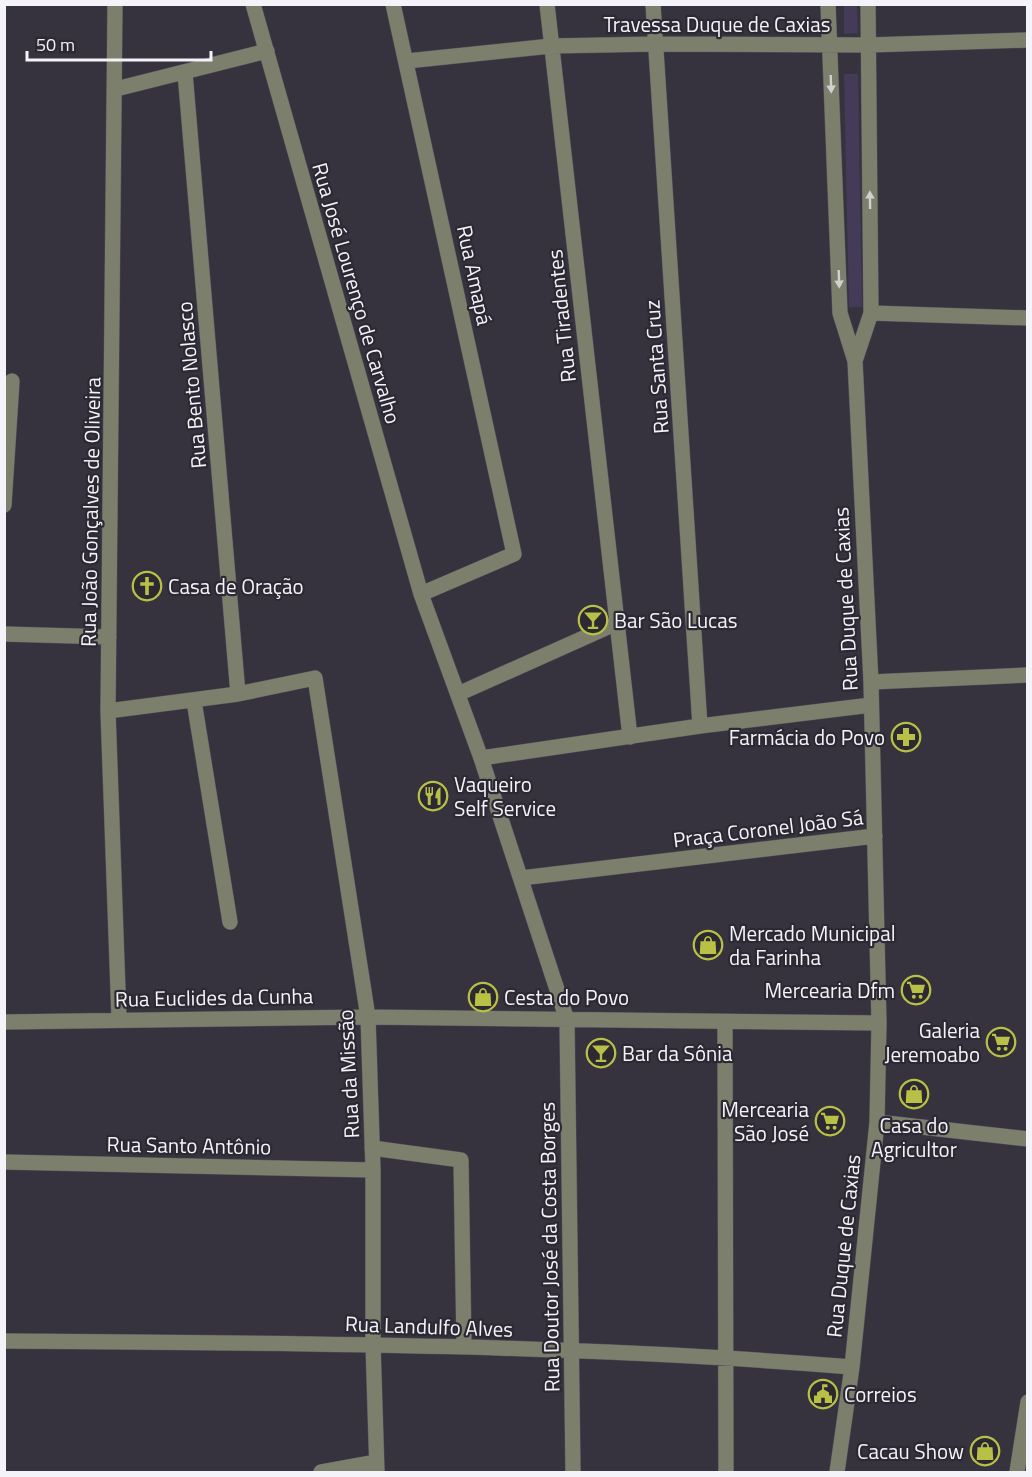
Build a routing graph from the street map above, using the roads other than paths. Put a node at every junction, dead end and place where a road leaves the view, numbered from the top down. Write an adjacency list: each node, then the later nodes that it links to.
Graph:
1 (116, 4): 16 (street, Rua João Gonçalves de Oliveira)
2 (253, 4): 13 (street, Rua José Lourenço de Carvalho)
3 (393, 4): 14 (street, Rua Amapá)
4 (547, 4): 12 (street, Rua Tiradentes)
5 (653, 4): 9 (street, Rua Santa Cruz)
6 (828, 4): 10 (street, Rua Duque de Caxias)
7 (868, 4): 11 (street, Rua Duque de Caxias)
8 (1028, 40): 11 (street, Travessa Duque de Caxias)
9 (656, 44): 10 (street, Travessa Duque de Caxias); 12 (street, Travessa Duque de Caxias); 33 (street, Rua Santa Cruz)
10 (830, 45): 11 (street, Travessa Duque de Caxias); 19 (street, Rua Duque de Caxias, one-way to 19)
11 (869, 45): 17 (street, Rua Duque de Caxias, one-way to 11)
12 (551, 46): 14 (street, Travessa Duque de Caxias); 23 (street, Rua Tiradentes)
13 (267, 51): 15 (street); 22 (street, Rua José Lourenço de Carvalho)
14 (407, 61): 22 (street, Rua Amapá)
15 (185, 73): 16 (street); 28 (street, Rua Bento Nolasco)
16 (116, 89): 25 (street, Rua João Gonçalves de Oliveira)
17 (871, 313): 18 (street); 19 (street, Rua Duque de Caxias)
18 (1028, 318)
19 (855, 361): 27 (street, Rua Duque de Caxias)
20 (12, 381): 21 (street)
21 (4, 505)
22 (421, 594): 29 (street, Rua José Lourenço de Carvalho)
23 (617, 623): 29 (street); 34 (street, Rua Tiradentes)
24 (4, 634): 25 (street)
25 (109, 637): 32 (street, Rua João Gonçalves de Oliveira)
26 (1028, 675): 27 (street)
27 (871, 682): 31 (street, Rua Duque de Caxias)
28 (238, 694): 30 (street); 39 (street, Rua da Missão)
29 (458, 694): 35 (street, Rua José Lourenço de Carvalho)
30 (194, 700): 32 (street); 38 (street)
31 (871, 705): 33 (street); 36 (street, Rua Duque de Caxias)
32 (108, 711): 40 (street, Rua João Gonçalves de Oliveira)
33 (700, 726): 34 (street)
34 (630, 736): 35 (street)
35 (481, 758): 37 (street, Rua José Lourenço de Carvalho)
36 (875, 836): 37 (street, Praça Coronel João Sá); 44 (street, Praça Coronel João Sá)
37 (521, 878): 41 (street)
38 (230, 922)
39 (368, 1017): 40 (street, Rua Euclides da Cunha); 41 (street, Rua Euclides da Cunha); 47 (street, Rua da Missão)
40 (119, 1019): 42 (street, Rua Euclides da Cunha)
41 (567, 1020): 43 (street); 53 (street, Rua Doutor José da Costa Borges)
42 (4, 1022)
43 (725, 1022): 44 (street); 54 (street)
44 (879, 1023): 45 (street, Rua Duque de Caxias)
45 (877, 1122): 46 (street); 55 (street, Rua Duque de Caxias)
46 (1028, 1139)
47 (372, 1149): 49 (street, Rua da Missão); 52 (street)
48 (4, 1162): 49 (street, Rua Santo Antônio)
49 (373, 1170): 51 (street, Rua da Missão)
50 (4, 1341): 51 (street, Rua Landulfo Alves)
51 (373, 1344): 52 (street, Rua Landulfo Alves); 57 (street, Rua da Missão)
52 (464, 1347): 53 (street, Rua Landulfo Alves)
53 (571, 1352): 54 (street, Rua Landulfo Alves); 59 (street, Rua Doutor José da Costa Borges)
54 (727, 1357): 55 (street, Rua Landulfo Alves); 60 (street)
55 (852, 1367): 61 (street, Rua Duque de Caxias)
56 (1028, 1402): 62 (street)
57 (376, 1467): 58 (street)
58 (321, 1473)
59 (573, 1473)
60 (726, 1473)
61 (837, 1473)
62 (1017, 1473)

